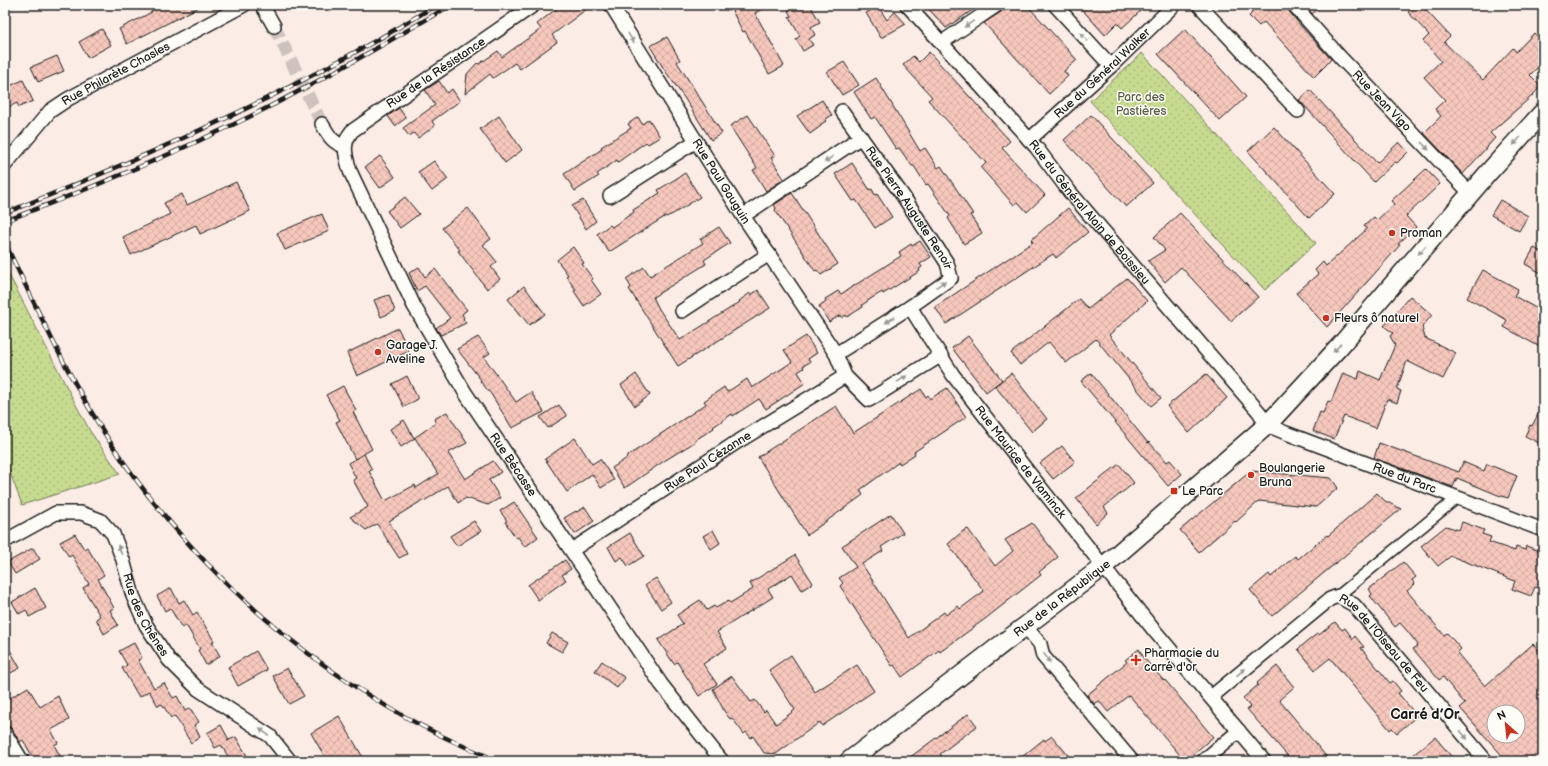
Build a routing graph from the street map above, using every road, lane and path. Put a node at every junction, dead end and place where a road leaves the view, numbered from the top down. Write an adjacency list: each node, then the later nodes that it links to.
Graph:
1 (244, 5): 22 (street, Rue Philarète Chasles)
2 (262, 5): 11 (street)
3 (534, 5): 21 (street, Rue de la Résistance)
4 (611, 5): 20 (street, Rue Paul Gauguin, one-way to 20)
5 (907, 5): 12 (street, Rue du Général Alain de Boissieu)
6 (997, 5): 12 (street, one-way to 12)
7 (1054, 5): 13 (street, one-way to 7)
8 (1174, 5): 13 (street, Rue du Général Walker)
9 (1199, 5): 15 (street)
10 (1294, 5): 23 (street, Rue Jean Vigo, one-way to 23)
11 (274, 26)
12 (941, 43): 19 (street, Rue du Général Alain de Boissieu)
13 (1111, 66): 19 (street, Rue du Général Walker)
14 (842, 111): 18 (street, Rue Pierre Auguste Renoir)
15 (1298, 112)
16 (1543, 112): 23 (main road, Rue de la République, one-way to 23)
17 (322, 124): 21 (street)
18 (861, 137): 25 (street, Rue Pierre Auguste Renoir, one-way to 25); 27 (street, Rue Pierre Auguste Renoir, one-way to 18)
19 (1030, 140): 32 (street, Rue du Général Alain de Boissieu)
20 (696, 141): 24 (street); 25 (street, Rue Paul Gauguin)
21 (344, 146): 36 (street, Rue Bécasse)
22 (5, 165)
23 (1471, 194): 32 (main road, Rue de la République, one-way to 32)
24 (610, 196)
25 (743, 216): 26 (street, Rue Paul Gauguin)
26 (768, 254): 28 (street); 29 (street, Rue Paul Gauguin)
27 (910, 307): 29 (street, one-way to 29); 30 (street, Rue Maurice de Vlaminck)
28 (682, 311)
29 (836, 354): 31 (street, Rue Paul Gauguin)
30 (940, 356): 31 (street, one-way to 30); 37 (street, Rue Maurice de Vlaminck)
31 (845, 376): 36 (street, Rue Paul Cézanne)
32 (1266, 425): 33 (street, Rue du Parc); 37 (main road, Rue de la République)
33 (1457, 498): 34 (street, Rue du Parc); 38 (street)
34 (1543, 530)
35 (5, 541): 44 (street, Rue des Chênes, one-way to 35)
36 (572, 550): 45 (street, Rue Bécasse)
37 (1104, 566): 39 (main road, Rue de la République); 40 (street, Rue Maurice de Vlaminck)
38 (1338, 596): 40 (street, Rue de l'Oiseau de Feu, one-way to 38); 50 (street, Rue de l'Oiseau de Feu, one-way to 50)
39 (1025, 626): 46 (main road, Rue de la République); 47 (street, one-way to 47)
40 (1211, 697): 41 (street, Rue Maurice de Vlaminck)
41 (1239, 731): 48 (street); 49 (street, Rue Maurice de Vlaminck)
42 (5, 733): 43 (street)
43 (22, 761)
44 (290, 761)
45 (722, 761)
46 (849, 761)
47 (1132, 761)
48 (1203, 761)
49 (1264, 761)
50 (1486, 761)

